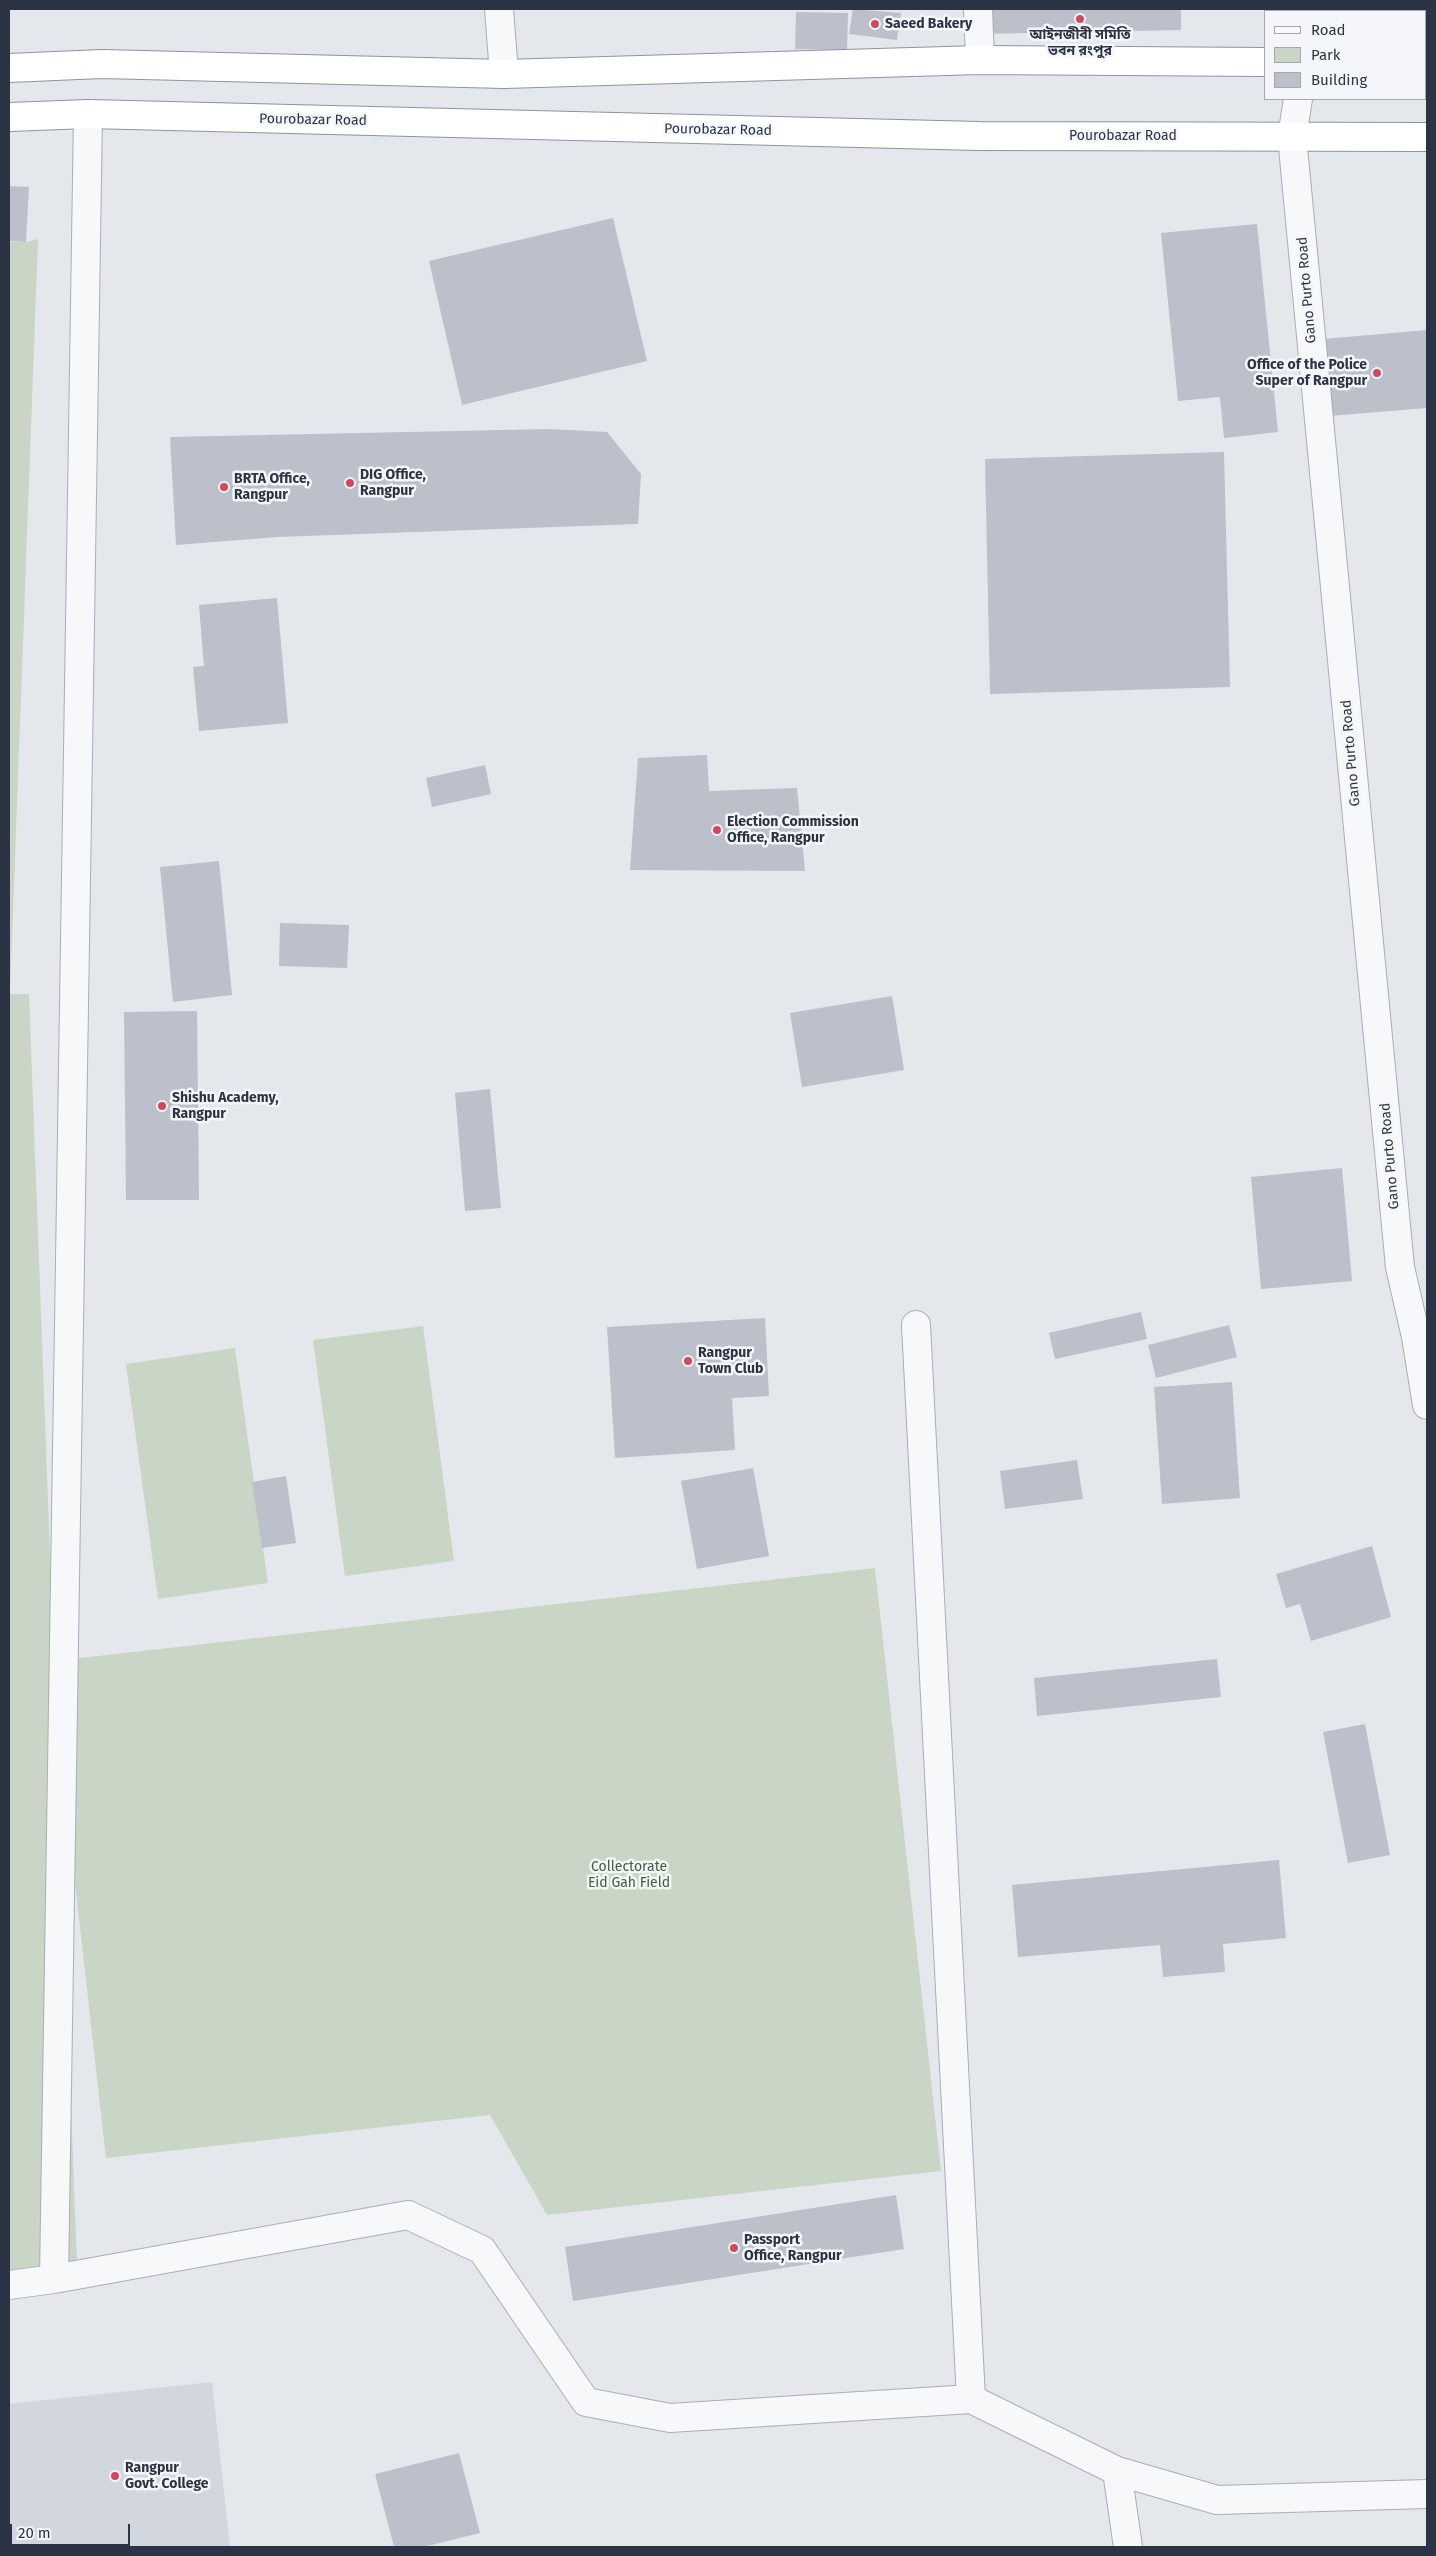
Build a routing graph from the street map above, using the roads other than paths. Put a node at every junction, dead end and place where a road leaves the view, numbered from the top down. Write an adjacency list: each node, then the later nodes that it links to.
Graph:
1 (499, 9): 6 (street)
2 (978, 9): 3 (street)
3 (980, 60): 4 (highway); 6 (highway)
4 (1264, 62)
5 (9, 68): 6 (highway)
6 (504, 74)
7 (1298, 100): 10 (street, Gano Purto Road)
8 (88, 114): 9 (highway, Pourobazar Road); 10 (highway, Pourobazar Road); 14 (street)
9 (9, 117)
10 (1292, 136): 11 (highway, Pourobazar Road); 13 (street, Gano Purto Road)
11 (1427, 137)
12 (916, 1325): 16 (street)
13 (1427, 1405)
14 (54, 2279): 15 (street); 16 (street)
15 (9, 2285)
16 (971, 2399): 17 (street)
17 (1117, 2471): 18 (street); 19 (street)
18 (1427, 2494)
19 (1128, 2547)

